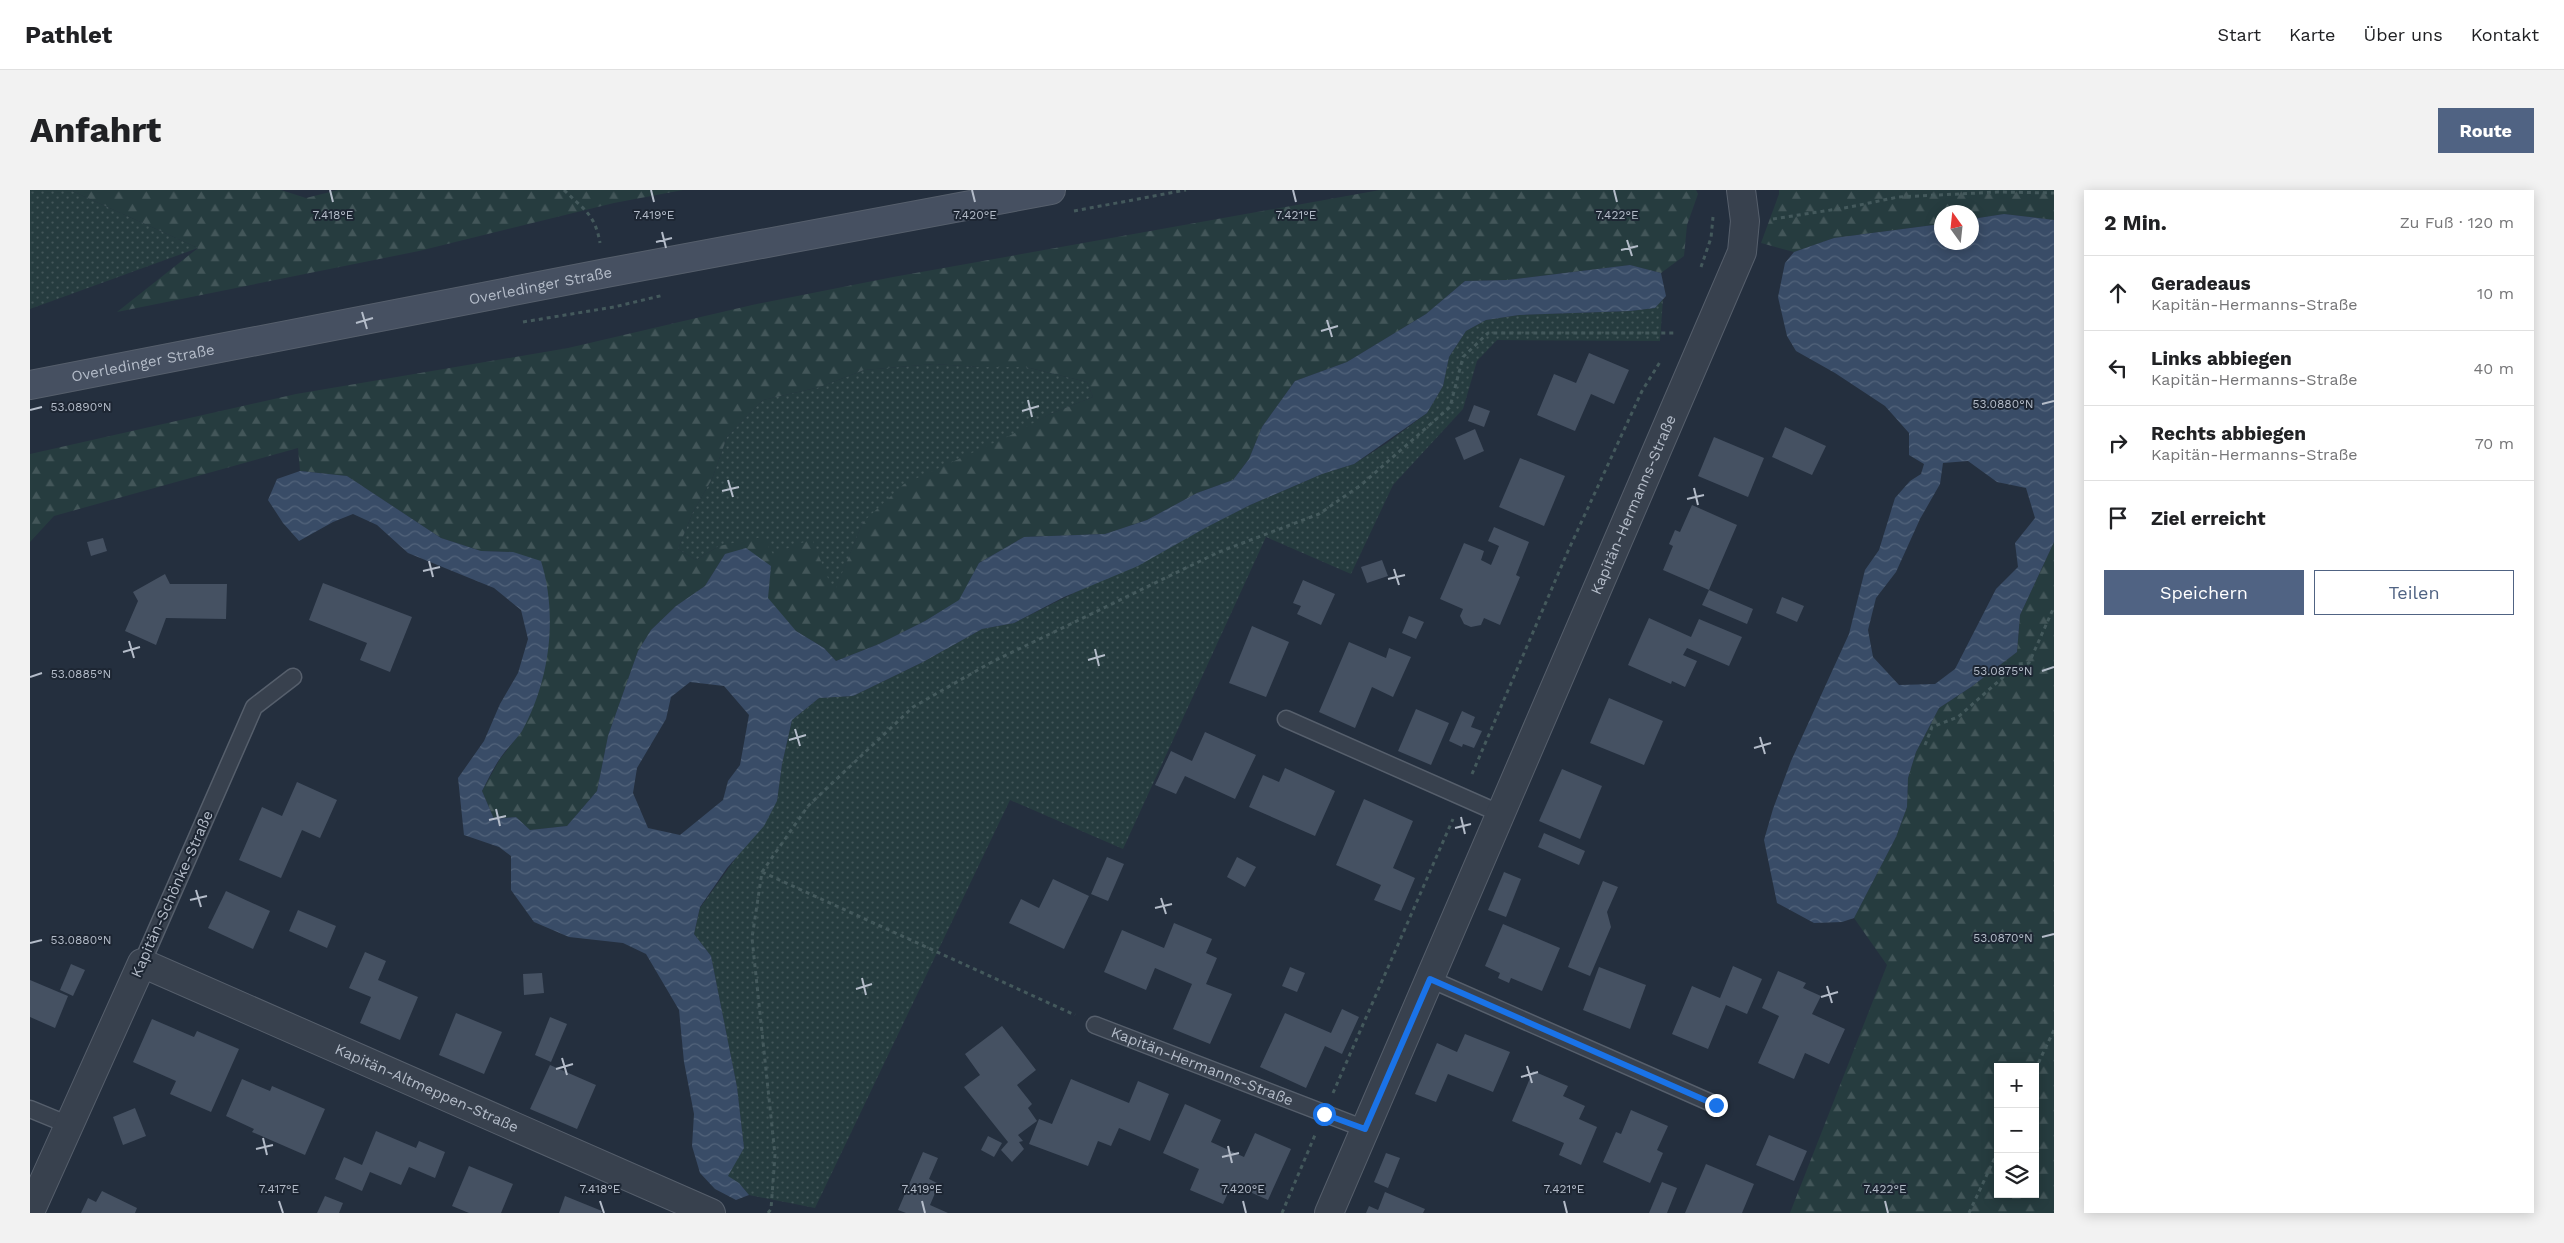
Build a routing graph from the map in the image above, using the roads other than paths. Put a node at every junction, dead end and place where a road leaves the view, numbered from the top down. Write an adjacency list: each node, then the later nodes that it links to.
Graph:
1 (1051, 190): 3 (street, Overledinger Straße)
2 (1741, 190): 6 (street, Kapitän-Hermanns-Straße)
3 (30, 385)
4 (293, 677): 7 (lane, Kapitän-Schönke-Straße)
5 (1286, 719): 6 (lane)
6 (1500, 814): 8 (street, Kapitän-Hermanns-Straße)
7 (142, 963): 12 (street, Kapitän-Schönke-Straße); 15 (street, Kapitän-Altmeppen-Straße)
8 (1430, 979): 10 (lane); 13 (street, Kapitän-Hermanns-Straße)
9 (1095, 1024): 13 (lane, Kapitän-Hermanns-Straße)
10 (1716, 1105)
11 (30, 1109): 12 (lane)
12 (69, 1125): 14 (street, Kapitän-Schönke-Straße)
13 (1365, 1129): 16 (street, Kapitän-Hermanns-Straße)
14 (30, 1212)
15 (711, 1213)
16 (1329, 1213)

